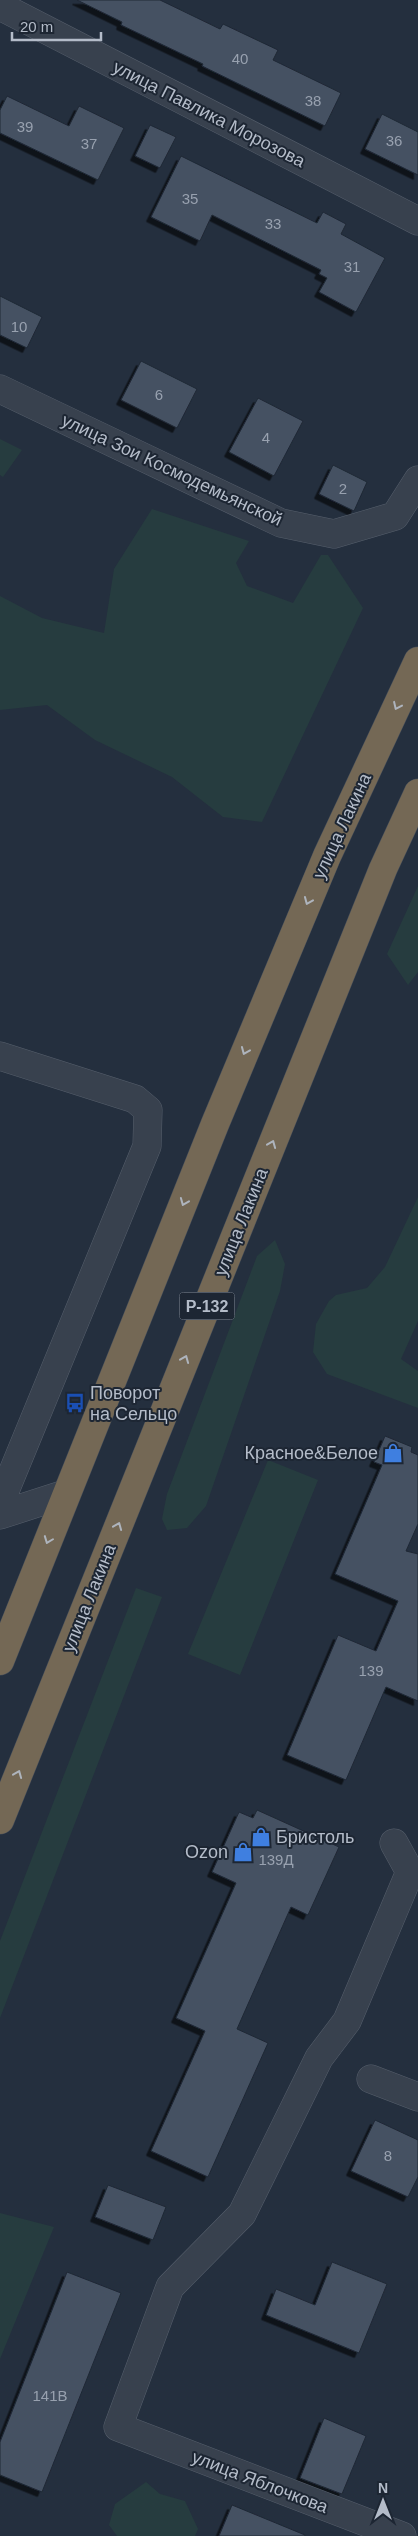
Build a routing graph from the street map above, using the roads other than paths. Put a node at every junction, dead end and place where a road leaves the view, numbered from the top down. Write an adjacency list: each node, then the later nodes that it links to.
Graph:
1 (0, 6): 2 (street, улица Павлика Морозова)
2 (418, 221)
3 (0, 389): 4 (street, улица Зои Космодемьянской)
4 (418, 480)
5 (418, 662): 8 (highway, улица Лакина, one-way to 8)
6 (418, 793): 12 (highway, улица Лакина / Р-132, one-way to 6)
7 (0, 1056): 9 (street)
8 (66, 1494): 10 (street); 11 (highway, улица Лакина, one-way to 11)
9 (0, 1503)
10 (0, 1514)
11 (0, 1661)
12 (0, 1820)
13 (394, 1843): 16 (street, улица Яблочкова)
14 (371, 2079): 15 (street)
15 (418, 2097)
16 (402, 2536)

